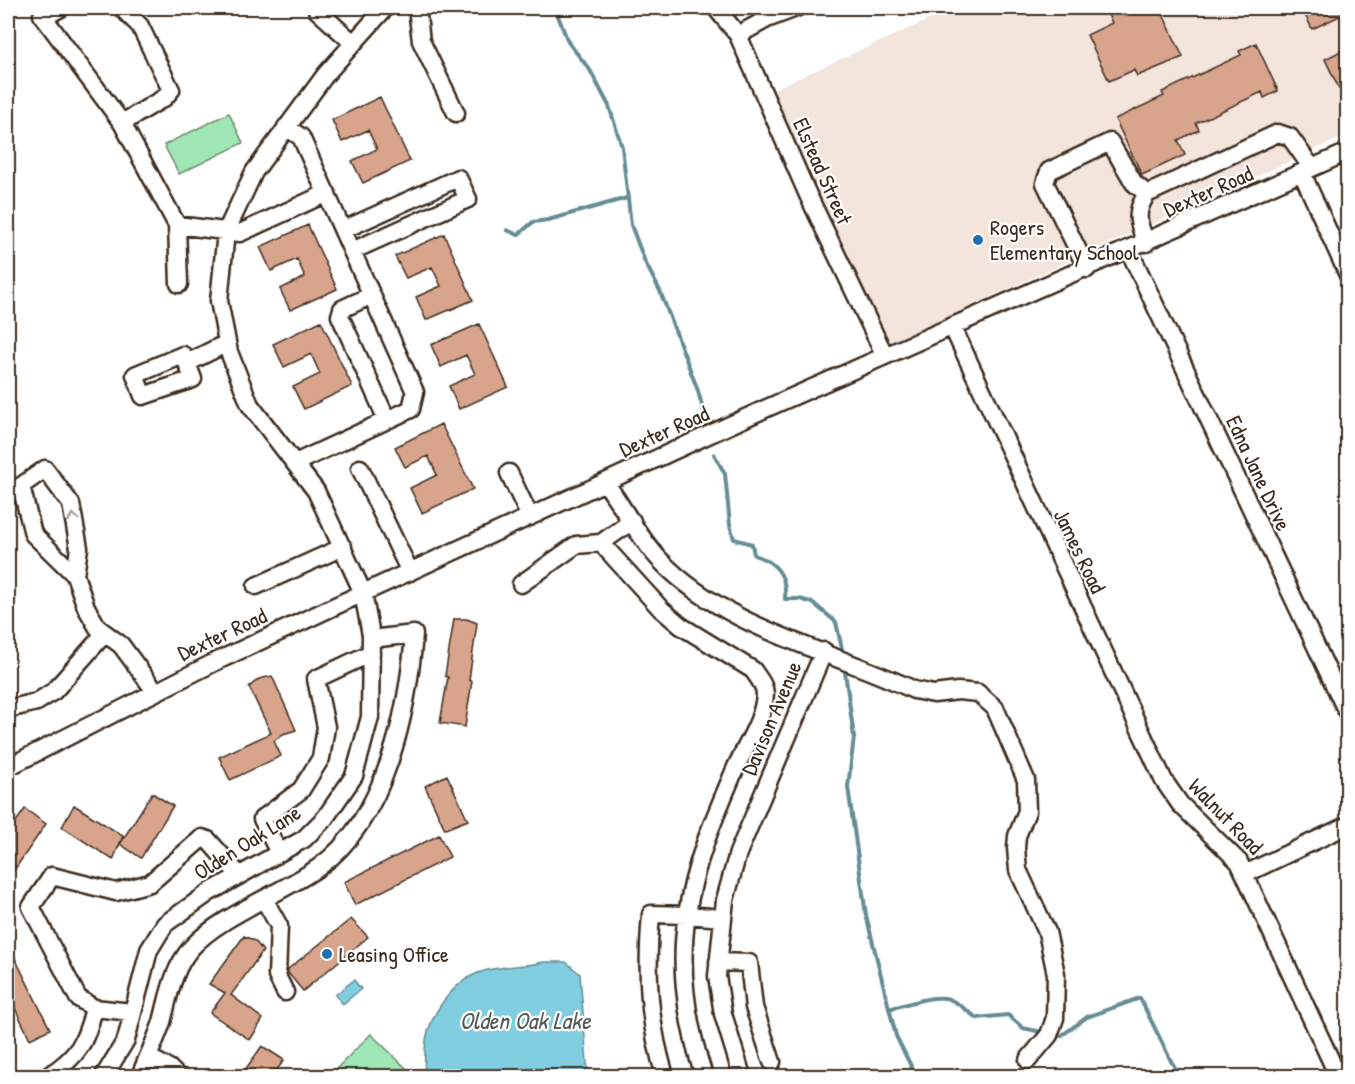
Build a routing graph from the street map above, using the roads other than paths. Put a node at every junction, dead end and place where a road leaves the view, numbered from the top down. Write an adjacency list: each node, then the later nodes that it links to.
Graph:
1 (61, 8): 11 (street)
2 (122, 8): 11 (street)
3 (316, 8): 9 (street)
4 (385, 8): 9 (street, Olden Oak Lane)
5 (417, 8): 10 (street)
6 (716, 8): 8 (street, Elstead Street)
7 (796, 8): 8 (street)
8 (738, 35): 29 (street, Elstead Street)
9 (352, 42): 12 (street, Olden Oak Lane)
10 (456, 113)
11 (122, 123): 17 (street)
12 (286, 127): 15 (street); 19 (street, Olden Oak Lane)
13 (1347, 152): 14 (street, Dexter Road)
14 (1307, 170): 16 (street); 20 (street, Dexter Road); 24 (street)
15 (327, 193): 18 (street); 19 (street)
16 (1147, 194): 20 (street); 23 (street)
17 (177, 225): 19 (street); 25 (street)
18 (343, 230): 22 (street); 22 (street)
19 (226, 232): 28 (street, Olden Oak Lane)
20 (1146, 243): 21 (street, Dexter Road)
21 (1129, 250): 23 (street, Dexter Road); 50 (street, Edna Jane Drive)
22 (352, 251): 26 (street)
23 (1087, 269): 27 (street, Dexter Road)
24 (1347, 275)
25 (179, 284)
26 (372, 295): 31 (street); 31 (street)
27 (953, 328): 29 (street, Dexter Road); 52 (street, James Road)
28 (227, 343): 30 (street); 32 (street, Olden Oak Lane)
29 (885, 356): 35 (street, Dexter Road)
30 (187, 363)
31 (387, 420): 32 (street)
32 (295, 463): 39 (street, Olden Oak Lane)
33 (360, 468): 40 (street)
34 (509, 473): 36 (street)
35 (605, 482): 36 (street, Dexter Road); 37 (street, Davison Avenue)
36 (530, 517): 40 (street, Dexter Road)
37 (632, 521): 38 (street); 47 (street, Davison Avenue)
38 (601, 543): 42 (street); 58 (street)
39 (343, 547): 43 (street); 44 (street, Olden Oak Lane)
40 (410, 572): 44 (street, Dexter Road)
41 (75, 575): 41 (street, one-way to 41); 45 (street)
42 (521, 584)
43 (256, 586)
44 (363, 593): 46 (street, Olden Oak Lane); 48 (street, Dexter Road)
45 (105, 633): 48 (street); 49 (street)
46 (371, 646): 54 (street, Olden Oak Lane); 54 (street); 57 (street)
47 (824, 651): 59 (street, Davison Avenue); 65 (street)
48 (155, 691): 51 (street, Dexter Road)
49 (8, 709)
50 (1347, 714)
51 (8, 767)
52 (1171, 790): 55 (street, Walnut Road)
53 (1347, 825): 55 (street, Walnut Road)
54 (279, 853): 56 (street, Olden Oak Lane)
55 (1245, 874): 74 (street)
56 (239, 875): 62 (street); 63 (street, Olden Oak Lane)
57 (264, 899): 61 (street); 64 (street)
58 (687, 915): 59 (street); 71 (street); 72 (street)
59 (722, 918): 60 (street, Davison Avenue)
60 (718, 962): 66 (street); 73 (street, Davison Avenue)
61 (285, 992)
62 (94, 1008): 63 (street); 67 (street)
63 (132, 1012): 68 (street, Olden Oak Lane)
64 (148, 1057): 69 (street); 70 (street)
65 (1028, 1060)
66 (772, 1062)
67 (48, 1077)
68 (104, 1077)
69 (140, 1077)
70 (177, 1077)
71 (665, 1077)
72 (704, 1077)
73 (742, 1077)
74 (1338, 1077)

